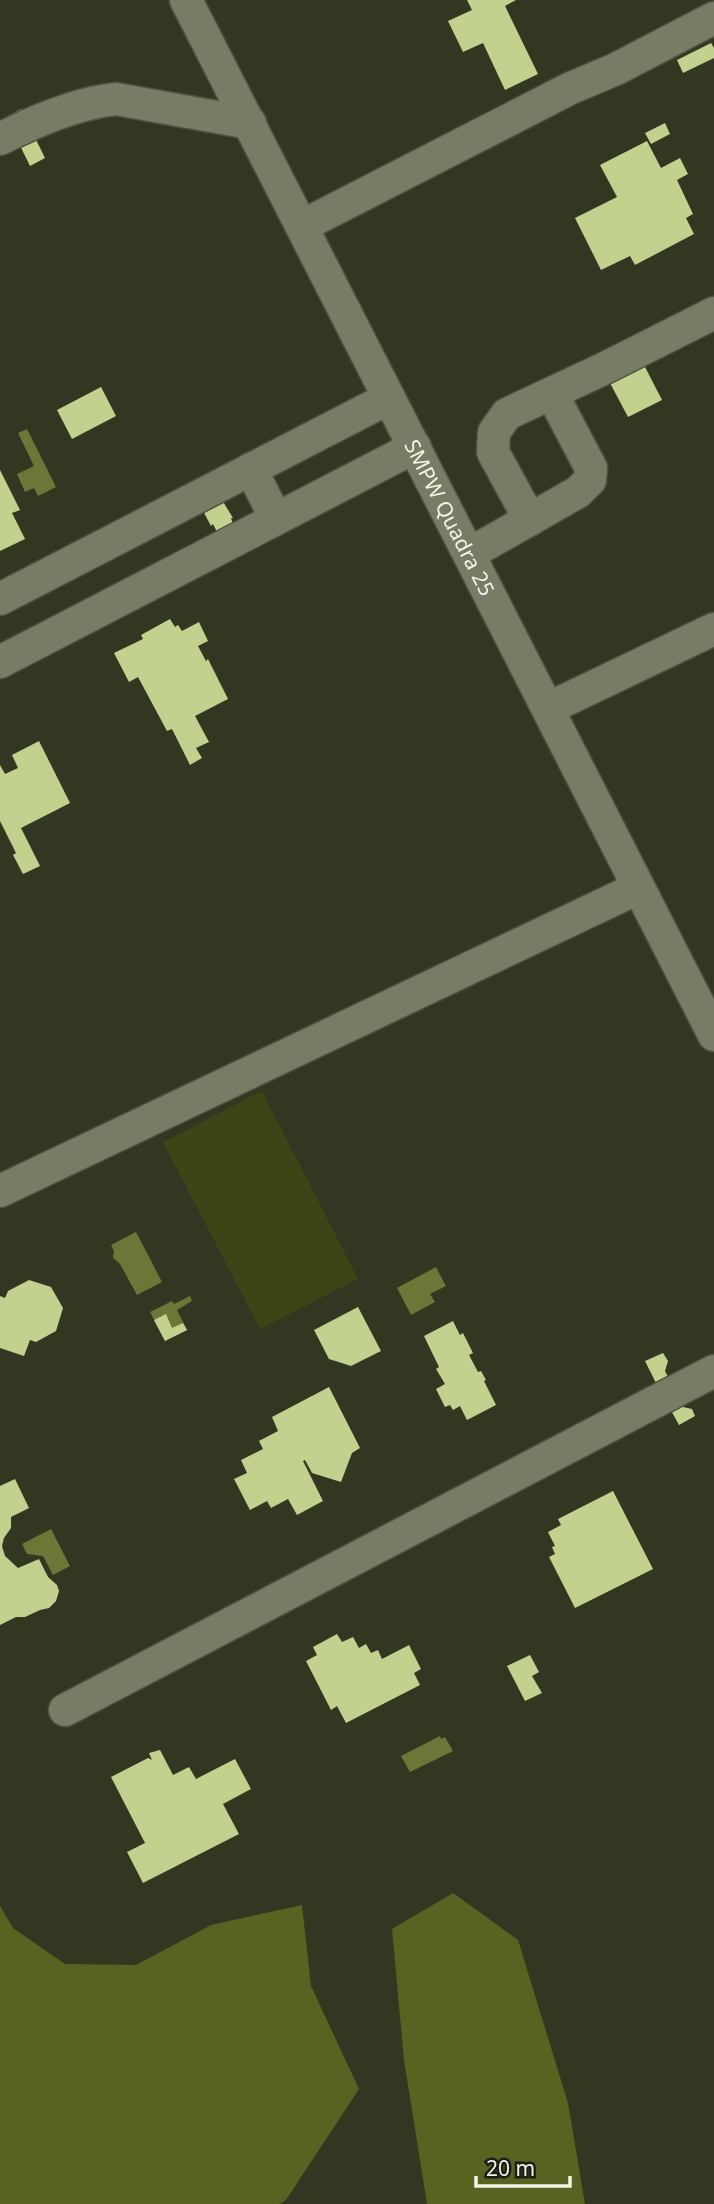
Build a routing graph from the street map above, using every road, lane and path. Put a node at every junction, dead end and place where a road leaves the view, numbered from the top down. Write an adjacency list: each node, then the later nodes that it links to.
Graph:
1 (186, 0): 3 (street, SMPW Quadra 25)
2 (714, 18): 5 (street)
3 (250, 123): 4 (street); 5 (street, SMPW Quadra 25)
4 (0, 139)
5 (302, 226): 8 (street, SMPW Quadra 25)
6 (714, 313): 7 (street)
7 (552, 394): 12 (street); 12 (street)
8 (389, 398): 9 (street, SMPW Quadra 25); 10 (street)
9 (415, 447): 11 (street); 13 (street, SMPW Quadra 25)
10 (251, 469): 11 (street); 14 (street)
11 (276, 519): 16 (street)
12 (530, 520): 13 (street)
13 (470, 554): 17 (street, SMPW Quadra 25)
14 (0, 599)
15 (714, 629): 17 (street)
16 (0, 662)
17 (549, 708): 18 (street, SMPW Quadra 25)
18 (638, 888): 19 (street, SMPW Quadra 25); 20 (street)
19 (714, 1035)
20 (0, 1191)
21 (714, 1371): 22 (street)
22 (65, 1710)

